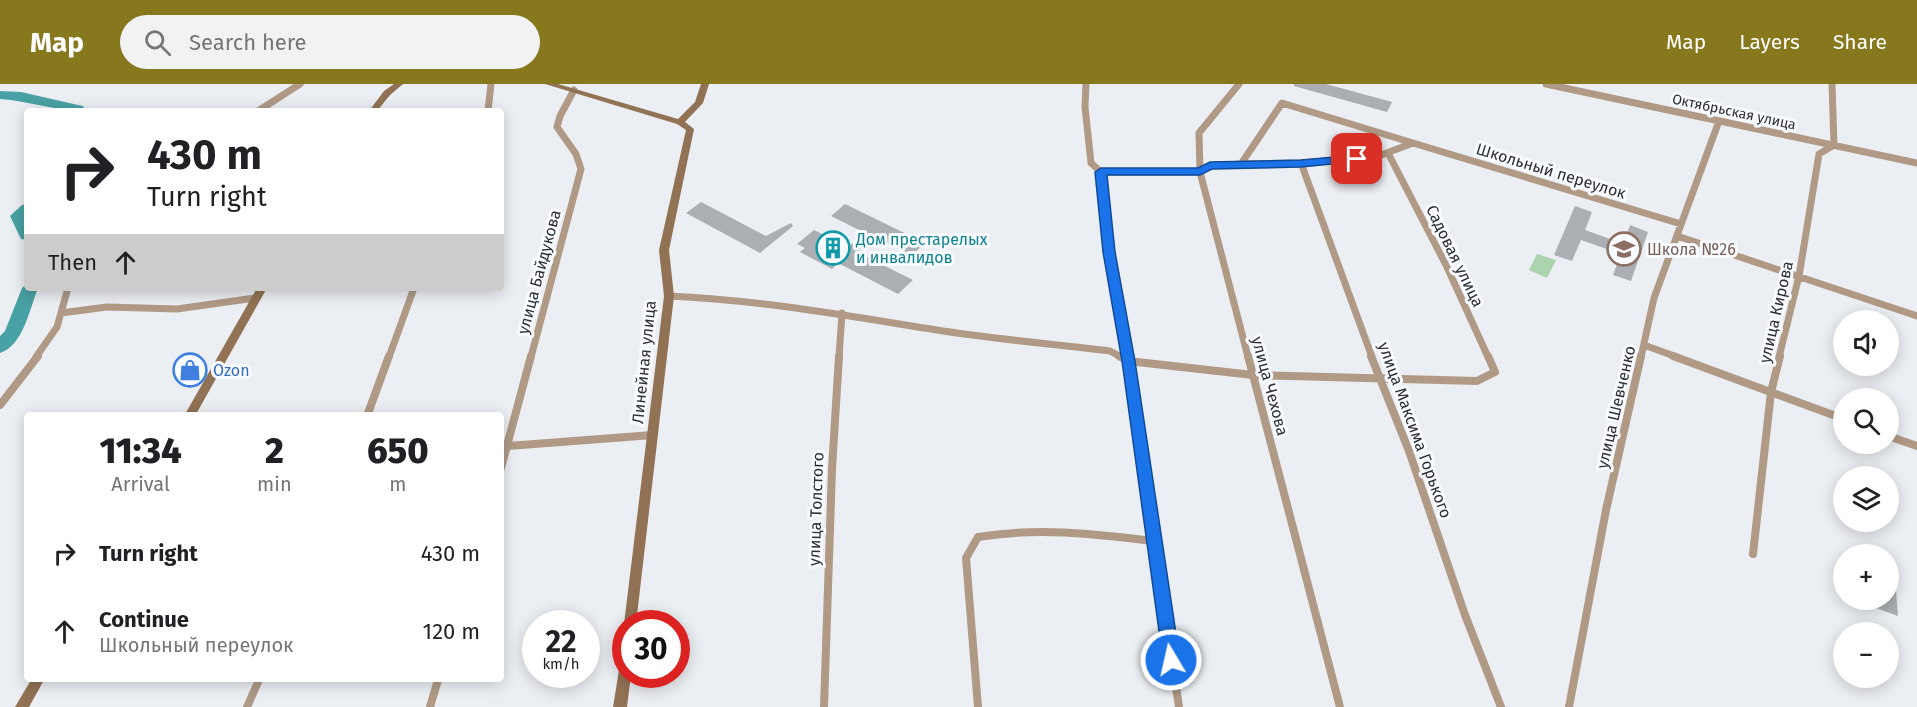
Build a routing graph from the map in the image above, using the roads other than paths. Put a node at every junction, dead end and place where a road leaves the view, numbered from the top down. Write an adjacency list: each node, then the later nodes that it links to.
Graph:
1 (300, 84): 11 (street)
2 (399, 84): 12 (street)
3 (491, 84): 13 (street)
4 (549, 84): 10 (street)
5 (705, 84): 15 (street)
6 (1086, 84): 22 (street)
7 (1239, 84): 23 (street, улица Чехова)
8 (1546, 84): 14 (street, Октябрьская улица)
9 (1832, 84): 17 (street)
10 (574, 90): 15 (street); 46 (street, улица Байдукова)
11 (263, 108)
12 (375, 108)
13 (488, 108)
14 (1719, 121): 17 (street, Октябрьская улица); 24 (street, улица Шевченко)
15 (680, 122): 30 (street, Линейная улица)
16 (1413, 143): 18 (street); 20 (street, Школьный переулок); 24 (street, Школьный переулок)
17 (1834, 145): 21 (street, Октябрьская улица); 26 (street, улица Кирова)
18 (1388, 153): 19 (street); 38 (street, Садовая улица)
19 (1301, 163): 20 (street); 38 (street, улица Максима Горького)
20 (1241, 164): 23 (street)
21 (1917, 164)
22 (1101, 172): 23 (street); 36 (street)
23 (1200, 172): 37 (street, улица Чехова)
24 (1681, 224): 25 (street, улица Шевченко)
25 (1677, 236): 26 (street); 35 (street, улица Шевченко)
26 (1799, 276): 34 (street); 39 (street, улица Кирова)
27 (67, 291): 32 (street)
28 (260, 291): 31 (street)
29 (413, 291): 42 (street)
30 (669, 296): 33 (street); 44 (street, Линейная улица)
31 (255, 298): 32 (street); 41 (street)
32 (61, 313): 40 (street)
33 (842, 313): 36 (street); 60 (street, улица Толстого)
34 (1917, 316)
35 (1644, 345): 39 (street); 65 (street, улица Шевченко)
36 (1128, 361): 37 (street); 49 (street)
37 (1253, 375): 38 (street); 63 (street, улица Чехова)
38 (1380, 380): 64 (street, улица Максима Горького)
39 (1771, 392): 43 (street); 50 (street, улица Кирова)
40 (0, 405)
41 (191, 412)
42 (368, 412)
43 (1833, 415)
44 (653, 435): 46 (street); 51 (street, Линейная улица)
45 (1899, 440): 47 (street)
46 (508, 446): 48 (street, улица Байдукова)
47 (1917, 446)
48 (504, 459)
49 (1153, 541): 61 (street); 62 (street)
50 (1753, 555)
51 (632, 610)
52 (37, 682): 56 (street)
53 (258, 682): 57 (street)
54 (437, 682): 58 (street)
55 (623, 688): 59 (street)
56 (22, 707)
57 (247, 707)
58 (430, 707)
59 (620, 707)
60 (824, 707)
61 (978, 707)
62 (1179, 707)
63 (1340, 707)
64 (1501, 707)
65 (1569, 707)

